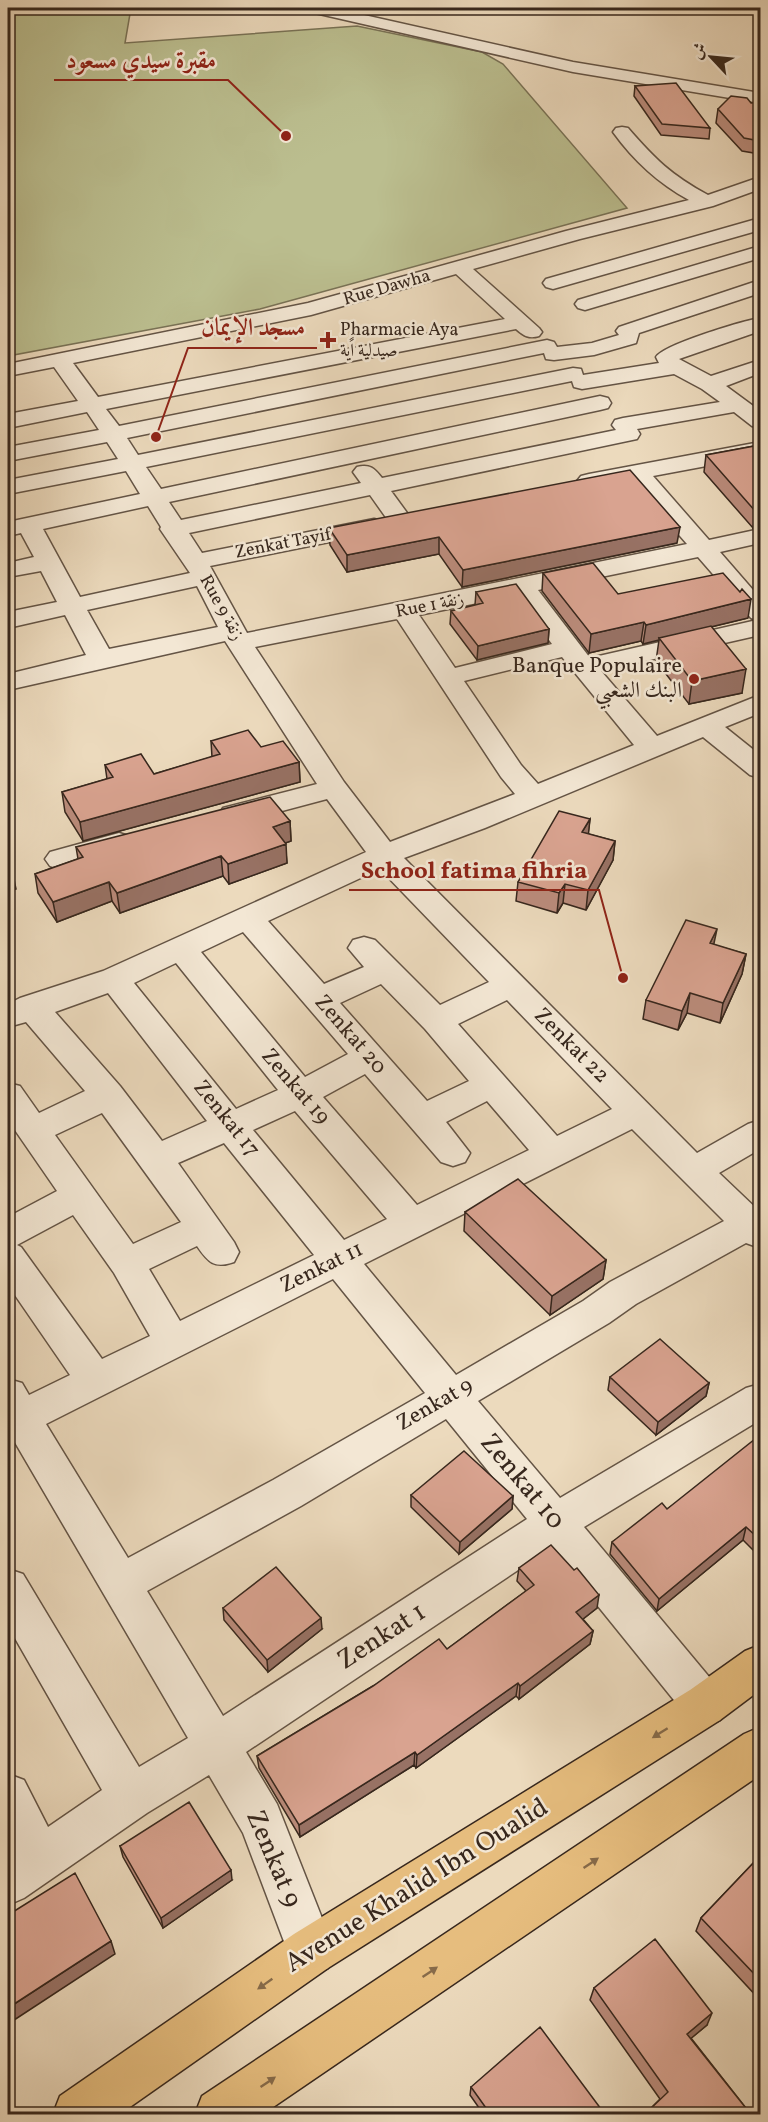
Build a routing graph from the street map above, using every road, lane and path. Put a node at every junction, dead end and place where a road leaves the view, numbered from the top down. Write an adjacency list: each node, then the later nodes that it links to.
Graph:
1 (315, 8): 2 (street)
2 (760, 98)
3 (622, 132): 5 (street)
4 (760, 183): 5 (street, Rue Dawha)
5 (713, 200): 6 (street); 8 (street, Rue Dawha)
6 (760, 221): 10 (street)
7 (760, 252): 12 (street)
8 (522, 263): 9 (street, Rue Dawha); 10 (street)
9 (459, 267): 13 (street); 14 (street, Rue Dawha)
10 (553, 283): 12 (street)
11 (756, 290): 16 (street)
12 (585, 304): 16 (street)
13 (521, 322): 17 (street); 18 (street)
14 (245, 324): 18 (street); 19 (street, Rue Dawha)
15 (760, 324): 20 (street)
16 (628, 334): 17 (street); 20 (street)
17 (551, 350): 23 (street); 25 (street)
18 (273, 355): 25 (street); 27 (street)
19 (60, 361): 22 (street, Rue Dawha); 27 (street, Rue 9 زنقة)
20 (673, 361): 23 (street); 24 (street)
21 (760, 366): 24 (street)
22 (8, 370)
23 (577, 378): 26 (street); 30 (street)
24 (710, 384): 28 (street)
25 (305, 396): 30 (street); 32 (street)
26 (600, 403): 31 (street); 35 (street)
27 (93, 405): 29 (street); 32 (street, Rue 9 زنقة)
28 (752, 412): 31 (street)
29 (8, 421)
30 (329, 425): 35 (street); 36 (street)
31 (626, 430): 37 (street); 39 (street)
32 (113, 433): 34 (street); 36 (street, Rue 9 زنقة)
33 (760, 449): 37 (street)
34 (8, 454)
35 (352, 456): 39 (street); 41 (street)
36 (129, 462): 40 (street); 41 (street, Rue 9 زنقة)
37 (647, 470): 38 (street); 45 (street)
38 (565, 485)
39 (377, 486): 43 (street); 48 (street, Zenkat Tayif)
40 (8, 488)
41 (152, 498): 42 (street); 43 (street, Rue 9 زنقة)
42 (18, 526): 46 (street)
43 (172, 529): 48 (street, Rue 9 زنقة)
44 (760, 536): 45 (street, Rue 1 زنقة)
45 (704, 548): 49 (street, Rue 1 زنقة); 52 (street)
46 (46, 562): 47 (street); 50 (street)
47 (8, 570)
48 (199, 570): 50 (street, Zenkat Tayif); 55 (street, Rue 9 زنقة)
49 (523, 587): 51 (street, Rue 1 زنقة); 56 (street)
50 (74, 606): 53 (street, Zenkat Tayif); 57 (street)
51 (405, 611): 55 (street, Rue 1 زنقة); 58 (street)
52 (760, 613)
53 (8, 620)
54 (760, 627): 56 (street)
55 (237, 637): 57 (street, Rue 1 زنقة); 65 (street, Rue 9 زنقة)
56 (576, 658): 58 (street); 63 (street)
57 (101, 659): 59 (street, Rue 1 زنقة)
58 (449, 677): 66 (street)
59 (8, 682)
60 (760, 703): 61 (street)
61 (714, 721): 62 (street); 63 (street); 64 (street)
62 (760, 727)
63 (652, 748): 66 (street)
64 (760, 769)
65 (334, 788): 67 (street); 69 (street, Rue 9 زنقة)
66 (533, 797): 69 (street)
67 (205, 822)
68 (149, 836): 70 (street)
69 (384, 855): 71 (street); 74 (street, Zenkat 22)
70 (60, 859)
71 (248, 918): 72 (street); 75 (street, Zenkat 20)
72 (181, 948): 73 (street); 80 (street, Zenkat 19)
73 (114, 979): 76 (street); 85 (street, Zenkat 17)
74 (510, 986): 77 (street); 83 (street, Zenkat 22)
75 (319, 999): 77 (street); 78 (street, Zenkat 20)
76 (20, 1011): 82 (street)
77 (436, 1021): 79 (street)
78 (369, 1057): 80 (street); 84 (street, Zenkat 20)
79 (493, 1084): 84 (street); 89 (street)
80 (301, 1094): 85 (street); 93 (street, Zenkat 19)
81 (8, 1095): 86 (street)
82 (108, 1095): 86 (street); 90 (street)
83 (636, 1112): 89 (street, Zenkat 11); 91 (street, Zenkat 22)
84 (423, 1118): 88 (street, Zenkat 20)
85 (232, 1126): 90 (street); 97 (street, Zenkat 17)
86 (33, 1131): 92 (street)
87 (760, 1133): 91 (street)
88 (453, 1153)
89 (554, 1154): 93 (street, Zenkat 11)
90 (157, 1158): 98 (street)
91 (694, 1171): 94 (street, Zenkat 22)
92 (79, 1196): 95 (street); 98 (street)
93 (412, 1224): 97 (street, Zenkat 11)
94 (755, 1229): 101 (street, Zenkat 9)
95 (8, 1234)
96 (8, 1257): 100 (street)
97 (337, 1261): 99 (street, Zenkat 11); 101 (street, Zenkat 10)
98 (127, 1263): 99 (street)
99 (173, 1342): 100 (street, Zenkat 11)
100 (96, 1380): 103 (street, Zenkat 11)
101 (450, 1396): 104 (street, Zenkat 10); 105 (street, Zenkat 9)
102 (760, 1400): 104 (street, Zenkat 1)
103 (12, 1412): 105 (street, Zenkat 9)
104 (556, 1522): 108 (street, Zenkat 10); 109 (street, Zenkat 1)
105 (120, 1584): 109 (street, Zenkat 9)
106 (8, 1588): 112 (street)
107 (760, 1665): 108 (main road, Avenue Khalid Ibn Oualid)
108 (705, 1705): 114 (main road, Avenue Khalid Ibn Oualid, one-way to 114)
109 (216, 1746): 112 (street, Zenkat 1); 114 (street, Zenkat 9)
110 (760, 1749): 116 (main road, one-way to 110)
111 (8, 1796): 113 (street)
112 (131, 1797): 113 (street, Zenkat 1)
113 (24, 1870)
114 (311, 1951): 115 (main road, Avenue Khalid Ibn Oualid, one-way to 115)
115 (78, 2115)
116 (220, 2115)

